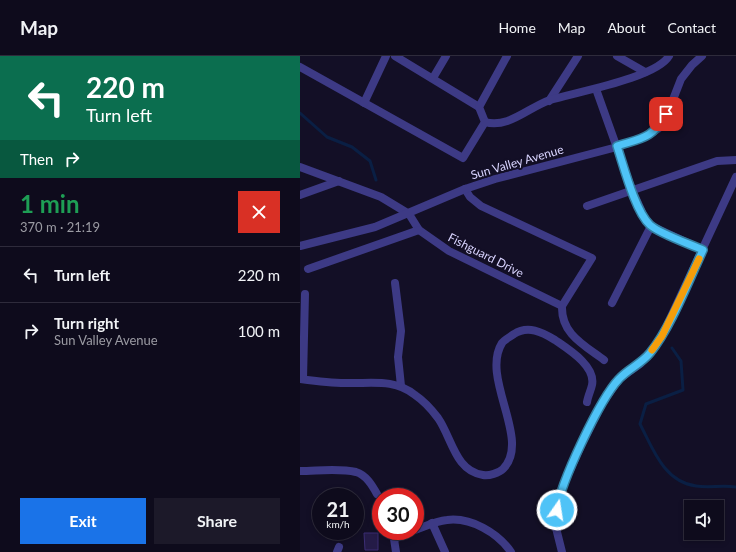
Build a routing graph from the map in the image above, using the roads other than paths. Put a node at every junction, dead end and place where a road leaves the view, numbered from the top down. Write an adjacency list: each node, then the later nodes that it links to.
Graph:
1 (386, 56): 14 (street)
2 (395, 56): 11 (street)
3 (446, 56): 11 (street)
4 (507, 56): 15 (street)
5 (578, 56): 13 (street)
6 (617, 56): 10 (street)
7 (669, 56): 10 (street)
8 (702, 56): 17 (street, Sun Valley Avenue)
9 (300, 67): 14 (street)
10 (645, 72): 12 (street)
11 (433, 78): 15 (street)
12 (596, 89): 13 (street); 17 (street)
13 (549, 101): 16 (street)
14 (364, 103): 16 (street)
15 (480, 107): 16 (street)
16 (485, 122)
17 (617, 146): 22 (street, Sun Valley Avenue); 23 (street)
18 (736, 160): 23 (street)
19 (300, 167): 21 (street)
20 (736, 177): 30 (street)
21 (340, 181): 24 (street); 26 (street)
22 (465, 189): 26 (street, Sun Valley Avenue); 35 (street)
23 (632, 190): 25 (street); 27 (street)
24 (300, 195)
25 (587, 206)
26 (409, 214): 28 (street, Fishguard Drive); 29 (street, Sun Valley Avenue)
27 (652, 226): 30 (street); 34 (street)
28 (419, 230): 31 (street); 35 (street, Fishguard Drive)
29 (300, 246)
30 (703, 250): 48 (street)
31 (308, 269)
32 (395, 283): 38 (street)
33 (305, 294): 37 (street)
34 (612, 303)
35 (562, 306): 36 (street)
36 (604, 360)
37 (301, 379): 38 (street)
38 (401, 386): 39 (street)
39 (587, 402)
40 (300, 471): 41 (street)
41 (374, 488)
42 (432, 523): 43 (street); 46 (street); 47 (street)
43 (424, 526)
44 (394, 540): 45 (street)
45 (396, 552)
46 (446, 552)
47 (511, 552)
48 (562, 552)

